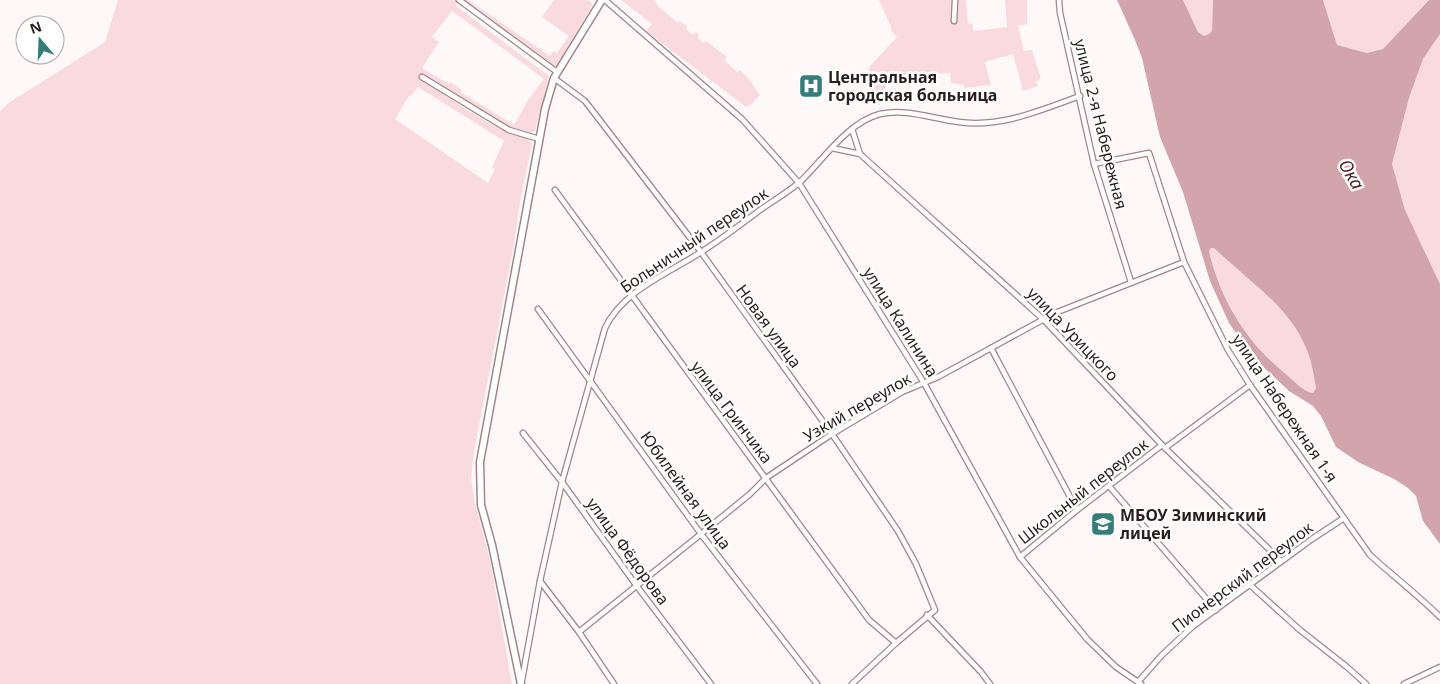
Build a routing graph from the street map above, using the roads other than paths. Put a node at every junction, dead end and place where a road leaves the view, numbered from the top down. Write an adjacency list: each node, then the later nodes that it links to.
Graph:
1 (459, 0): 6 (street, Новая улица)
2 (603, 0): 6 (street); 14 (street, улица Калинина)
3 (955, 0): 5 (street)
4 (1059, 0): 8 (street, улица 2-я Набережная)
5 (954, 21)
6 (555, 75): 10 (street); 16 (street, Новая улица)
7 (422, 77): 10 (street)
8 (1080, 96): 9 (street, Больничный переулок); 13 (street, улица 2-я Набережная)
9 (852, 129): 11 (street, Больничный переулок); 12 (street)
10 (539, 139): 47 (street)
11 (832, 148): 12 (street, улица Урицкого); 14 (street, Больничный переулок)
12 (860, 154): 21 (street, улица Урицкого)
13 (1094, 164): 17 (street, улица Набережная 1-я); 18 (street, улица 2-я Набережная)
14 (799, 183): 16 (street, Больничный переулок); 24 (street, улица Калинина)
15 (555, 190): 19 (street, улица Гринчика)
16 (701, 252): 19 (street, Больничный переулок); 27 (street, Новая улица)
17 (1184, 262): 18 (street, Узкий переулок); 25 (street, улица Набережная 1-я)
18 (1131, 282): 21 (street, Узкий переулок)
19 (631, 296): 23 (street, Больничный переулок); 29 (street, улица Гринчика)
20 (538, 309): 23 (street, Юбилейная улица)
21 (1044, 320): 22 (street, Узкий переулок); 28 (street, улица Урицкого)
22 (991, 348): 24 (street, Узкий переулок); 32 (street)
23 (590, 379): 30 (street, Больничный переулок); 34 (street, Юбилейная улица)
24 (924, 383): 27 (street, Узкий переулок); 35 (street, улица Калинина)
25 (1250, 386): 28 (street, Школьный переулок); 33 (street, улица Набережная 1-я)
26 (523, 434): 30 (street, улица Фёдорова)
27 (832, 434): 29 (street, Узкий переулок); 41 (street, Новая улица)
28 (1163, 446): 31 (street, Школьный переулок); 36 (street, улица Урицкого)
29 (766, 478): 34 (street, Узкий переулок); 44 (street, улица Гринчика)
30 (562, 482): 37 (street, Больничный переулок); 38 (street, улица Фёдорова)
31 (1110, 486): 32 (street, Школьный переулок); 40 (street)
32 (1077, 510): 35 (street, Школьный переулок)
33 (1344, 518): 36 (street, Пионерский переулок); 42 (street, улица Набережная 1-я)
34 (701, 534): 38 (street, Узкий переулок); 50 (street, Юбилейная улица)
35 (1020, 557): 46 (street, улица Калинина)
36 (1281, 561): 39 (street, Пионерский переулок)
37 (540, 581): 43 (street); 47 (street, Больничный переулок)
38 (636, 585): 43 (street, Узкий переулок); 49 (street, улица Фёдорова)
39 (1250, 585): 40 (street, Пионерский переулок); 53 (street)
40 (1216, 610): 46 (street, Пионерский переулок)
41 (927, 615): 44 (street); 52 (street)
42 (1440, 617)
43 (579, 632): 48 (street)
44 (896, 643): 51 (street)
45 (1440, 667): 54 (street)
46 (1139, 683)
47 (521, 684)
48 (614, 684)
49 (711, 684)
50 (817, 684)
51 (852, 684)
52 (990, 684)
53 (1366, 684)
54 (1404, 684)

